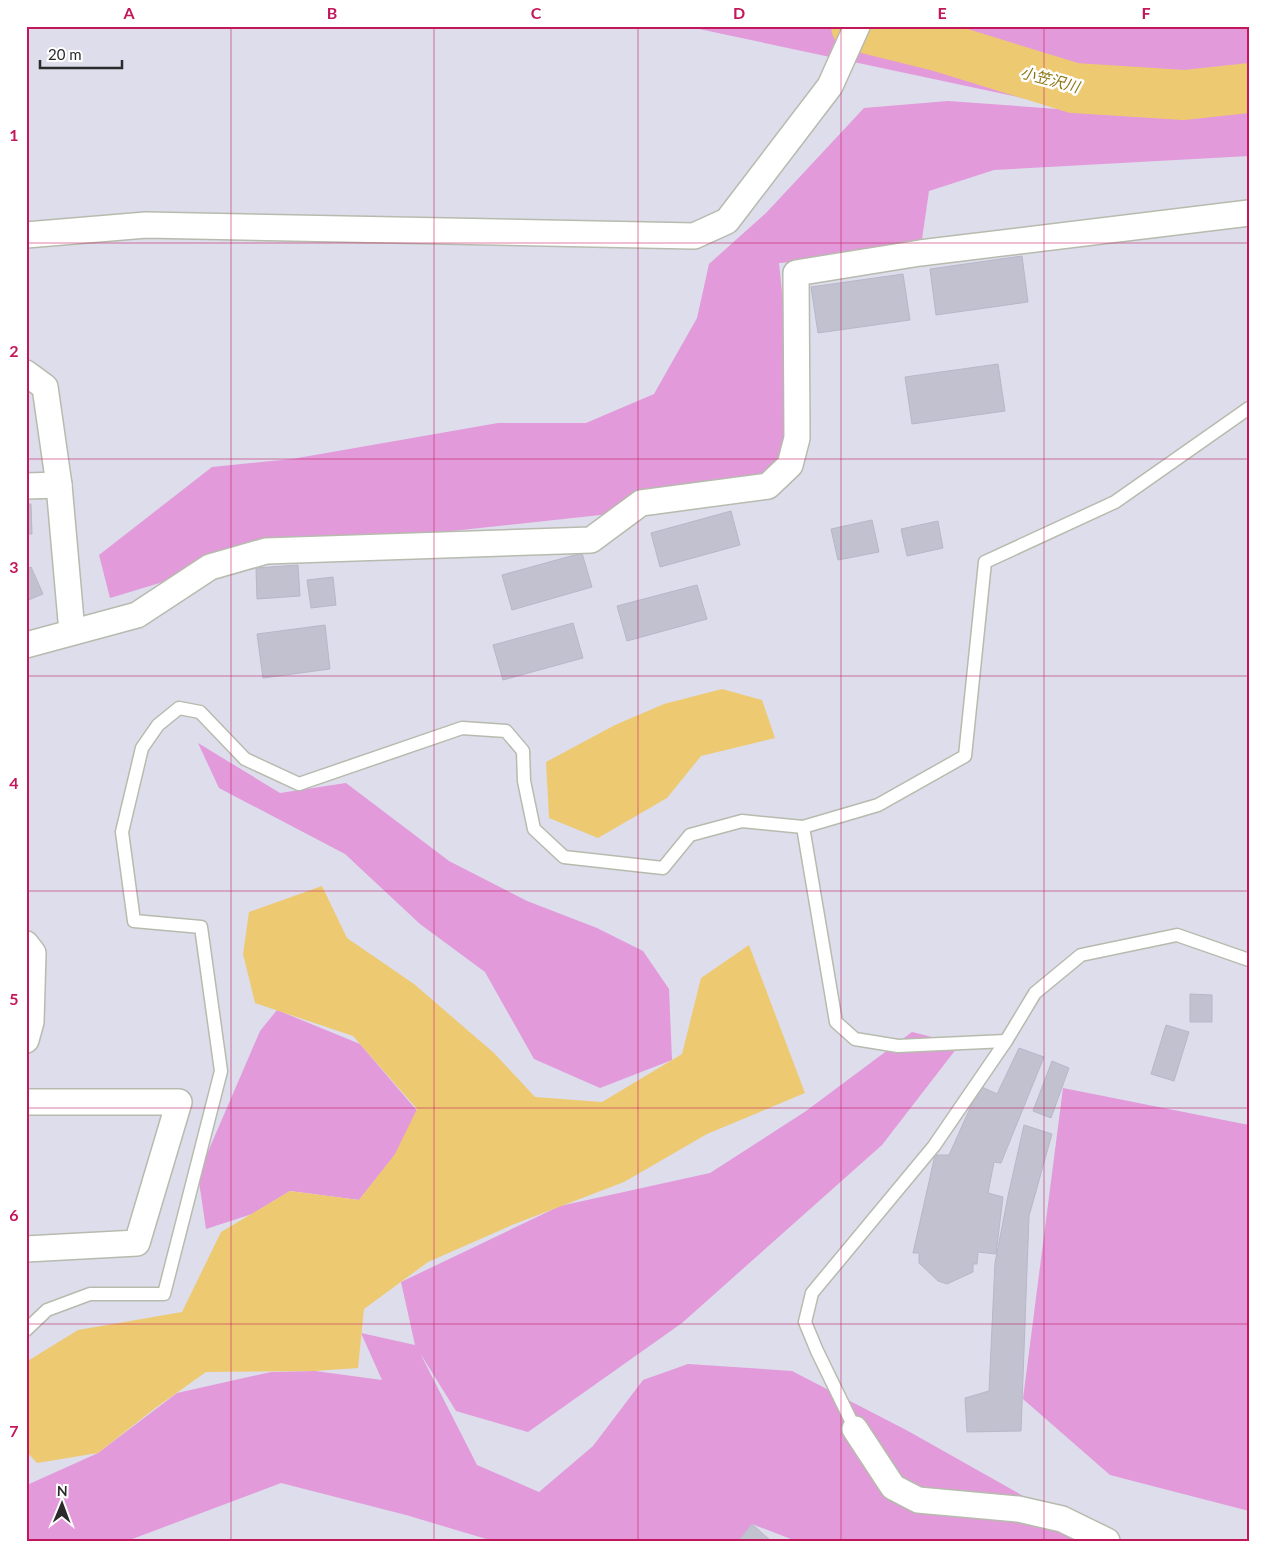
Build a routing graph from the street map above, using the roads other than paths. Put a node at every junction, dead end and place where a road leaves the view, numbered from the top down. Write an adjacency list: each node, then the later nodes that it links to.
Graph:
1 (858, 26): 3 (street)
2 (1249, 214): 8 (street)
3 (26, 235)
4 (26, 373): 6 (street)
5 (1249, 408): 10 (lane)
6 (59, 485): 7 (street); 8 (street)
7 (26, 486)
8 (72, 632): 9 (street)
9 (26, 645)
10 (803, 826): 14 (lane); 17 (lane)
11 (26, 944): 13 (street)
12 (1249, 960): 14 (lane)
13 (26, 1040)
14 (1006, 1041): 18 (lane)
15 (26, 1102): 16 (street)
16 (26, 1249)
17 (26, 1330)
18 (855, 1428): 19 (street)
19 (1107, 1541)

